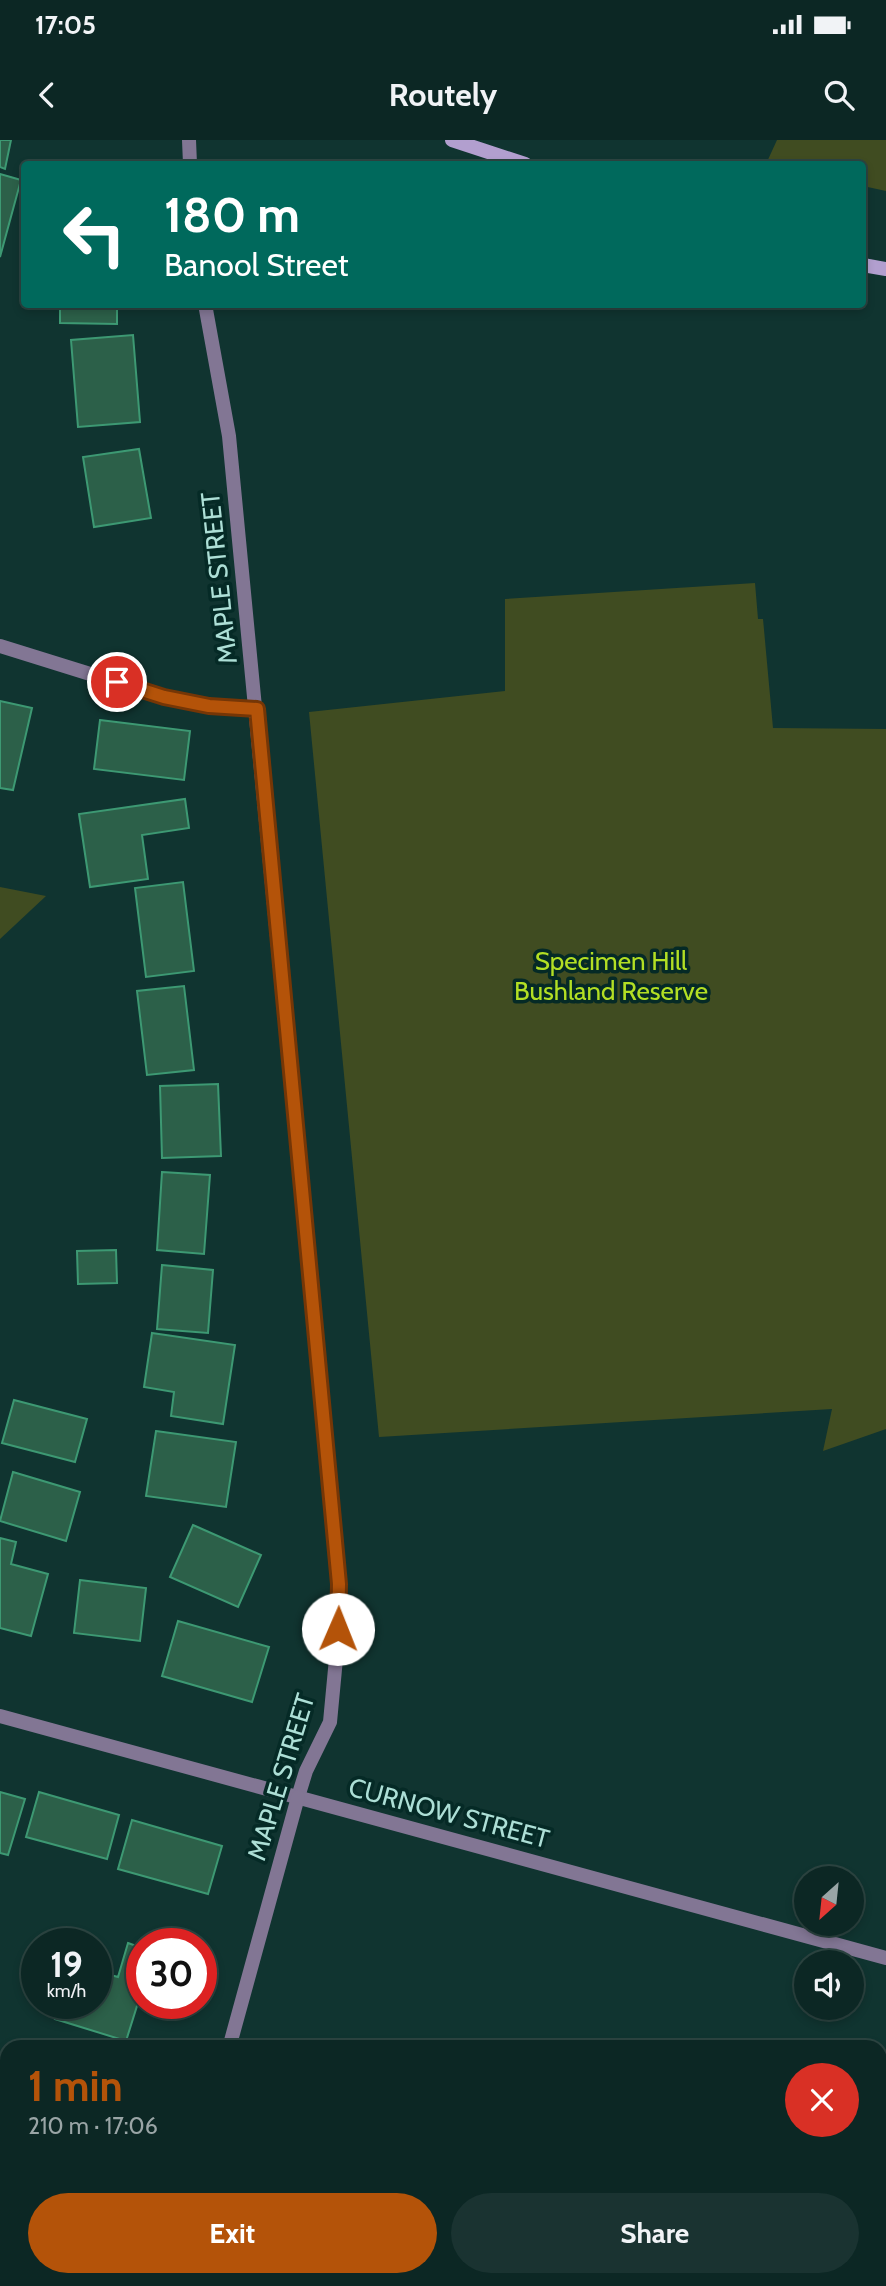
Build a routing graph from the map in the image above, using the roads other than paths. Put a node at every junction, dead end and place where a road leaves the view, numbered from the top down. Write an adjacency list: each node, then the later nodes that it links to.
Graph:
1 (189, 140): 3 (street)
2 (452, 140): 4 (street)
3 (190, 161)
4 (516, 161)
5 (866, 266): 6 (street)
6 (886, 269)
7 (206, 308): 9 (street, MAPLE STREET)
8 (0, 646): 9 (street)
9 (257, 709): 11 (street, MAPLE STREET)
10 (0, 1716): 11 (street, CURNOW STREET)
11 (298, 1797): 12 (street, CURNOW STREET); 13 (street, MAPLE STREET)
12 (886, 1958)
13 (231, 2040)

